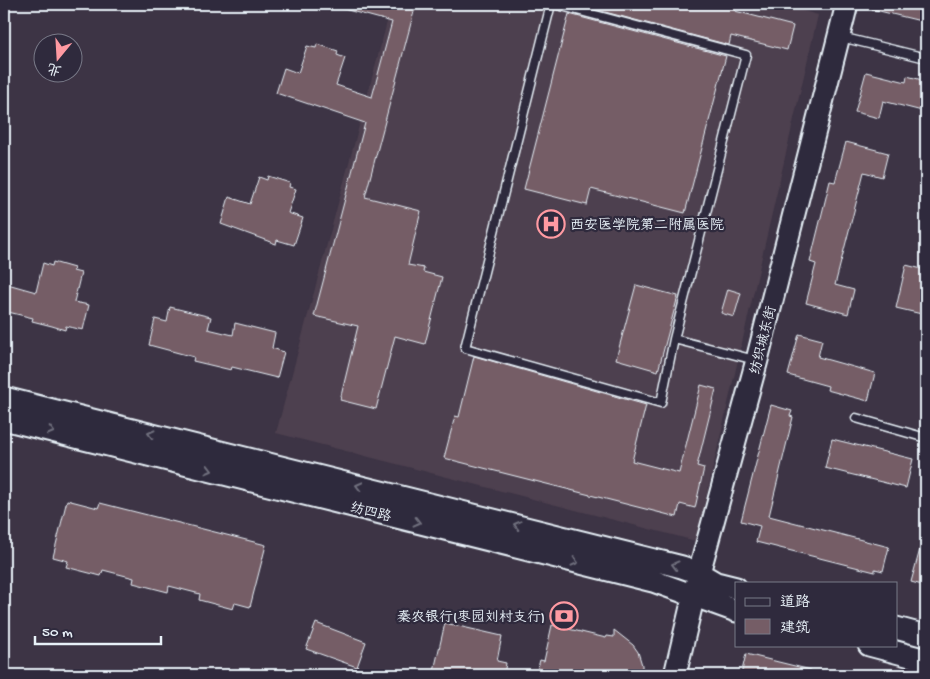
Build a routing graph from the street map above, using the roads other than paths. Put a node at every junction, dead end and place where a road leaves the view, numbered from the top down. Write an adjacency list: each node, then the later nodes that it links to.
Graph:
1 (553, 4): 5 (lane); 5 (lane)
2 (847, 4): 3 (street, 纺织城东街)
3 (838, 37): 4 (lane); 6 (street, 纺织城东街)
4 (926, 58)
5 (674, 339): 6 (lane)
6 (757, 360): 11 (street, 纺织城东街)
7 (4, 398): 11 (street, 纺四路, one-way to 7)
8 (856, 418): 10 (lane)
9 (4, 419): 13 (street, 纺四路, one-way to 13)
10 (926, 438)
11 (699, 573): 12 (street, 纺四路); 13 (street, 纺织城东街)
12 (735, 588)
13 (694, 596): 14 (street, 纺四路); 19 (street, 纺织城东街)
14 (735, 611)
15 (898, 629): 16 (street)
16 (926, 636)
17 (873, 646): 18 (street)
18 (926, 660)
19 (675, 675)

